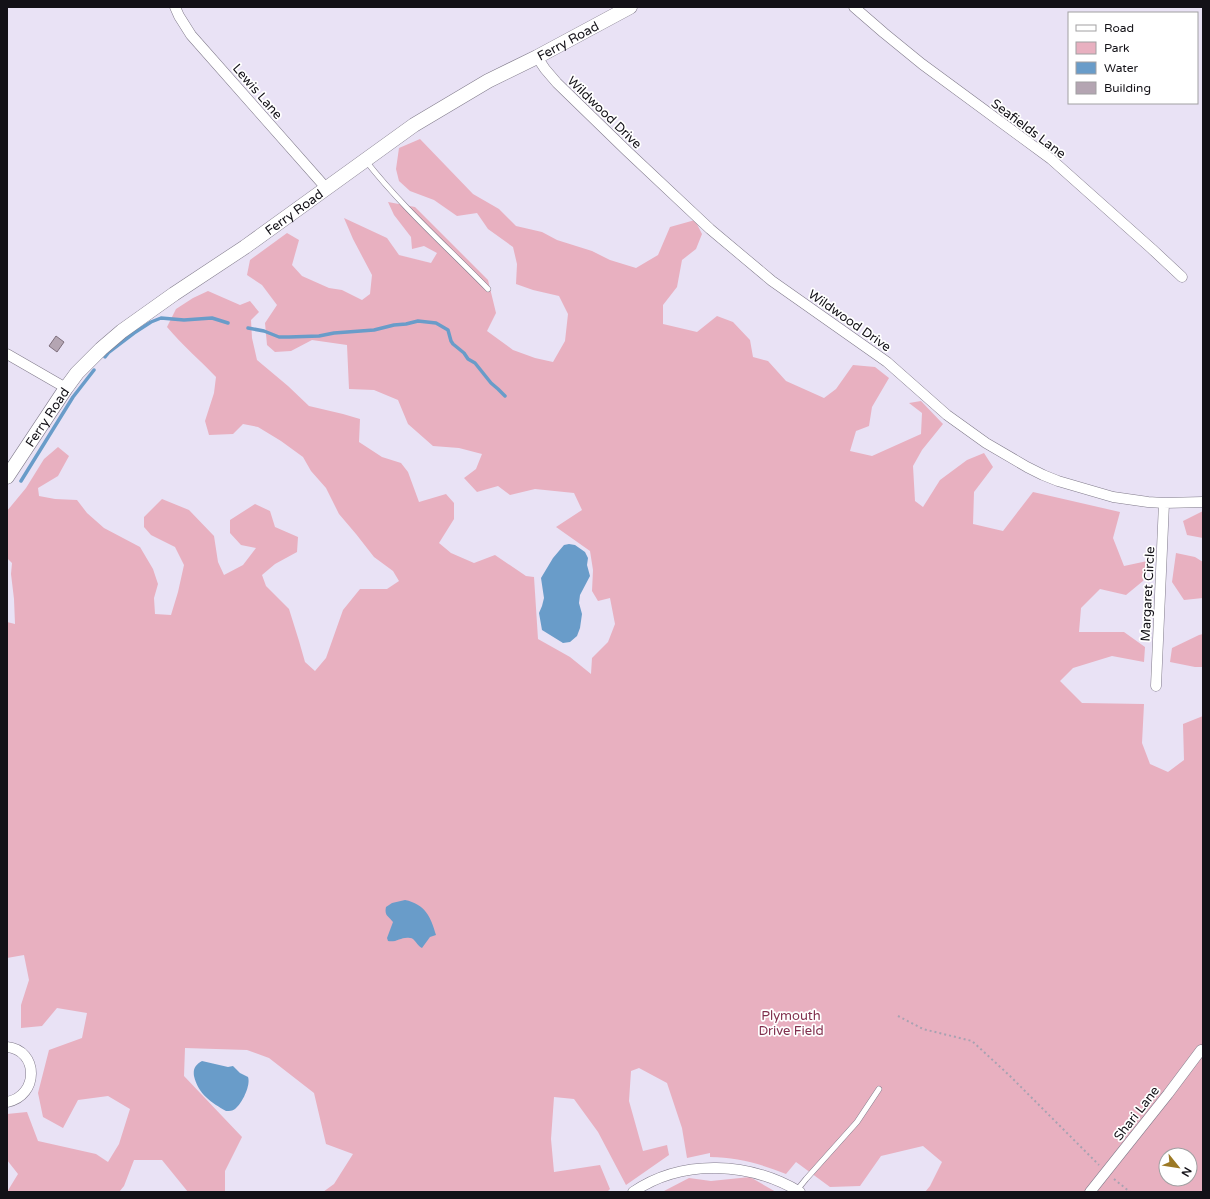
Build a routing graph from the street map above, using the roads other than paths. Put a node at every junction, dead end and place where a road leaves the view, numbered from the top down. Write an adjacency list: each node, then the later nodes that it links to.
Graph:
1 (175, 7): 6 (street, Lewis Lane)
2 (630, 7): 4 (main road, Ferry Road)
3 (854, 7): 7 (street, Seafields Lane)
4 (537, 57): 5 (main road, Ferry Road); 13 (street, Wildwood Drive)
5 (365, 160): 6 (main road, Ferry Road); 8 (lane)
6 (327, 188): 10 (main road, Ferry Road)
7 (1182, 277)
8 (488, 289)
9 (7, 354): 10 (street)
10 (66, 388): 11 (main road, Ferry Road)
11 (7, 477)
12 (1203, 502): 13 (street, Wildwood Drive)
13 (1164, 503): 14 (street, Margaret Circle)
14 (1156, 686)
15 (7, 1047): 18 (street)
16 (1201, 1050): 21 (street, Shari Lane)
17 (879, 1089): 19 (lane)
18 (7, 1102)
19 (799, 1191): 20 (street)
20 (633, 1192)
21 (1090, 1192)

